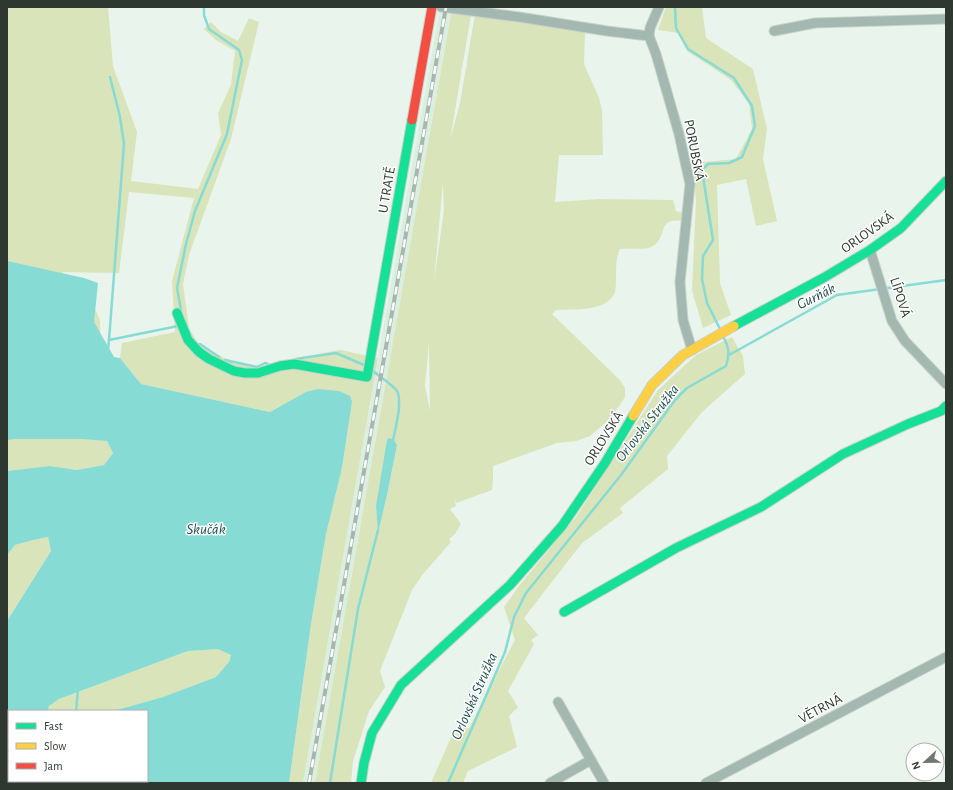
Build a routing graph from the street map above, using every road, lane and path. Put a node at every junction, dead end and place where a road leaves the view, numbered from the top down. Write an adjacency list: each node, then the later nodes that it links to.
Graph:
1 (432, 7): 9 (street, U TRATĚ)
2 (441, 7): 6 (street)
3 (660, 7): 6 (street)
4 (946, 19): 5 (street)
5 (774, 31)
6 (649, 36): 10 (street, PORUBSKÁ)
7 (945, 185): 8 (street, ORLOVSKÁ)
8 (870, 250): 10 (street, ORLOVSKÁ); 11 (street, LÍPOVÁ)
9 (179, 316)
10 (692, 350): 17 (street, ORLOVSKÁ)
11 (946, 384)
12 (946, 406): 13 (street)
13 (564, 612)
14 (946, 657): 20 (street, VĚTRNÁ)
15 (558, 702): 16 (street)
16 (591, 760): 18 (street); 19 (street)
17 (360, 783)
18 (550, 783)
19 (604, 783)
20 (706, 783)

